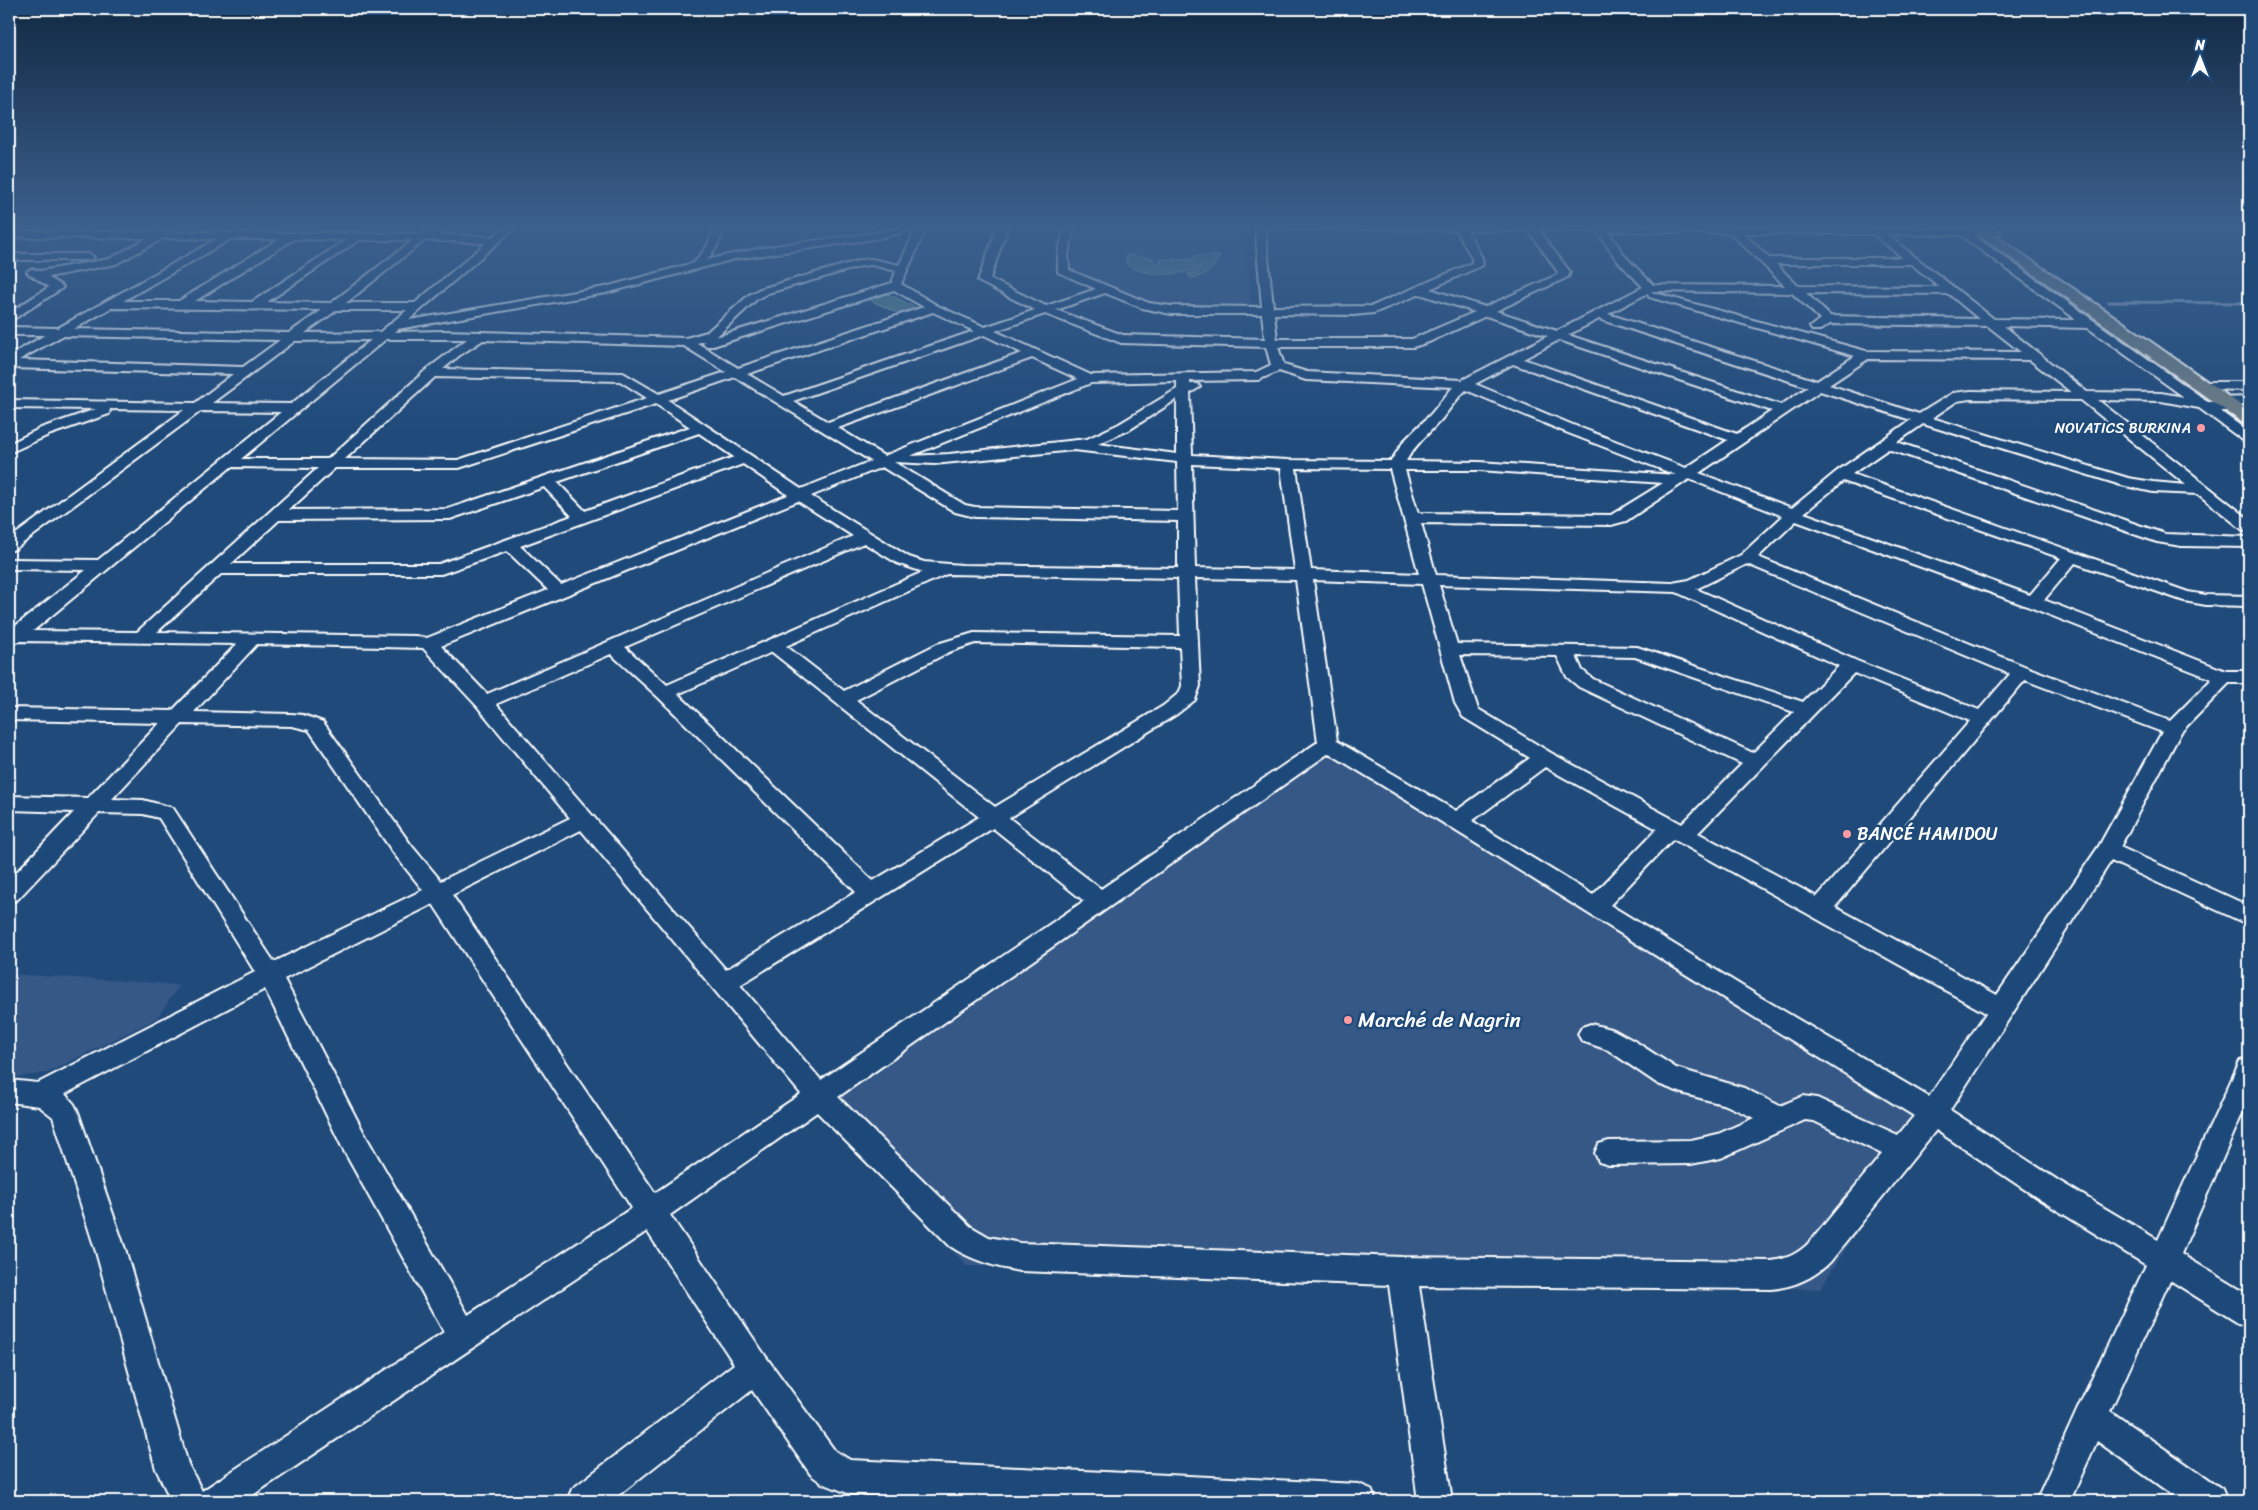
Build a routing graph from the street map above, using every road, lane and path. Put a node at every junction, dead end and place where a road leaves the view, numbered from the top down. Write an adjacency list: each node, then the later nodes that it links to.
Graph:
1 (45, 295): 35 (street)
2 (123, 295): 25 (street)
3 (197, 295): 26 (street)
4 (269, 295): 27 (street)
5 (348, 295): 28 (street)
6 (431, 295): 29 (street)
7 (580, 295): 41 (street)
8 (756, 295): 48 (street)
9 (862, 295): 48 (street)
10 (912, 295): 30 (street)
11 (1015, 295): 31 (street)
12 (1088, 295): 31 (street)
13 (1119, 295): 32 (street)
14 (1266, 295): 32 (street)
15 (1406, 295): 32 (street)
16 (1438, 295): 33 (street)
17 (1521, 295): 33 (street)
18 (1636, 295): 34 (street)
19 (1664, 295): 47 (street)
20 (1801, 295): 36 (street)
21 (1959, 295): 37 (street)
22 (2050, 295): 38 (street)
23 (2074, 295): 39 (main road)
24 (2079, 295): 67 (main road)
25 (108, 304): 26 (street); 43 (street)
26 (183, 304): 27 (street)
27 (255, 305): 28 (street)
28 (333, 307): 29 (street); 46 (street)
29 (418, 307): 41 (street)
30 (934, 308): 42 (street); 58 (street)
31 (1046, 310): 42 (street); 49 (street)
32 (1267, 310): 49 (street)
33 (1486, 311): 45 (street); 49 (street)
34 (1598, 315): 45 (street); 62 (street)
35 (9, 318)
36 (1827, 320): 37 (street); 47 (street)
37 (1992, 322): 38 (street); 52 (street)
38 (2089, 324): 39 (street); 69 (street)
39 (2116, 324): 67 (main road)
40 (9, 331): 43 (street)
41 (388, 331): 44 (street); 46 (street); 72 (street)
42 (982, 331): 50 (street); 66 (street)
43 (58, 332): 46 (street); 54 (street)
44 (480, 336): 48 (street); 57 (street)
45 (1558, 336): 53 (street); 73 (street)
46 (292, 337): 56 (street)
47 (1802, 337): 51 (street)
48 (691, 344): 58 (street)
49 (1271, 344): 55 (street)
50 (1030, 354): 59 (street); 76 (street)
51 (1865, 356): 52 (street); 62 (street)
52 (2036, 356): 64 (street)
53 (1512, 359): 61 (street); 79 (street)
54 (9, 362): 56 (street)
55 (1278, 368): 60 (street); 61 (street)
56 (246, 371): 71 (street)
57 (431, 373): 65 (street); 87 (street)
58 (737, 373): 65 (street); 66 (street)
59 (1089, 379): 60 (street); 85 (street)
60 (1182, 384): 81 (street); 84 (street)
61 (1464, 384): 89 (street); 91 (street)
62 (1820, 386): 73 (street); 74 (street)
63 (2249, 386): 67 (street)
64 (2086, 396): 69 (street); 74 (street); 93 (street)
65 (658, 399): 77 (street); 87 (street)
66 (784, 400): 76 (street)
67 (2237, 400): 69 (street); 75 (main road)
68 (9, 404): 70 (street)
69 (2203, 405): 78 (street)
70 (125, 406): 71 (street); 82 (street)
71 (196, 407): 72 (street); 104 (street)
72 (295, 408): 86 (street)
73 (1782, 410): 79 (street)
74 (1921, 419): 80 (street); 93 (street)
75 (2249, 419)
76 (828, 427): 85 (street)
77 (700, 428): 83 (street); 92 (street)
78 (2249, 438)
79 (1738, 439): 91 (street)
80 (1886, 443): 90 (street); 102 (street)
81 (1076, 446): 84 (street); 85 (street)
82 (9, 449)
83 (746, 458): 94 (street); 98 (street)
84 (1185, 459): 88 (street); 97 (street)
85 (888, 461): 94 (street); 97 (street)
86 (230, 463): 87 (street); 108 (street)
87 (330, 464): 95 (street)
88 (1288, 464): 89 (street); 112 (street)
89 (1396, 465): 91 (street); 99 (street)
90 (1840, 475): 96 (street); 105 (street)
91 (1683, 476): 96 (street); 99 (street)
92 (547, 481): 95 (street); 98 (street)
93 (2202, 490): 100 (street)
94 (800, 496): 101 (street); 115 (street)
95 (275, 515): 109 (street)
96 (1795, 515): 106 (street); 117 (street)
97 (1186, 516): 111 (street)
98 (583, 518): 103 (street)
99 (1410, 518): 113 (street)
100 (2249, 527)
101 (863, 537): 110 (street); 124 (street)
102 (2249, 542)
103 (510, 545): 109 (street); 115 (street)
104 (9, 546)
105 (2072, 556): 116 (street); 117 (street)
106 (1747, 558): 114 (street); 128 (street)
107 (9, 564): 108 (street)
108 (100, 566): 118 (street)
109 (216, 569): 119 (street)
110 (944, 570): 111 (street); 123 (street)
111 (1186, 573): 112 (street); 121 (street)
112 (1304, 575): 113 (street); 139 (street)
113 (1428, 578): 114 (street); 125 (street)
114 (1681, 588): 127 (street)
115 (559, 592): 122 (street)
116 (2249, 601)
117 (2033, 602): 129 (street)
118 (11, 638): 119 (street)
119 (141, 638): 120 (street)
120 (252, 639): 122 (street); 136 (street)
121 (1188, 642): 132 (street); 144 (street)
122 (429, 644): 133 (street)
123 (775, 646): 131 (street); 132 (street)
124 (614, 647): 131 (street); 133 (street)
125 (1451, 650): 126 (street); 140 (street)
126 (1564, 651): 134 (street); 141 (street)
127 (1851, 665): 134 (street); 137 (street)
128 (2022, 672): 137 (street); 138 (street)
129 (2224, 677): 130 (street); 138 (street)
130 (2249, 677)
131 (665, 693): 150 (street)
132 (842, 698): 144 (street)
133 (484, 702): 145 (street)
134 (1807, 710): 141 (street)
135 (9, 714): 136 (street)
136 (178, 717): 143 (street); 149 (street)
137 (1981, 718): 154 (street)
138 (2173, 729): 148 (street)
139 (1328, 744): 146 (street); 152 (street)
140 (1544, 758): 146 (street); 147 (street)
141 (1754, 762): 147 (street)
142 (9, 803): 143 (street)
143 (94, 805): 151 (street); 156 (street)
144 (993, 818): 150 (street); 152 (street)
145 (584, 820): 149 (street); 157 (street)
146 (1457, 821): 153 (street)
147 (1677, 832): 153 (street); 154 (street)
148 (2107, 850): 155 (street); 158 (street)
149 (438, 893): 156 (street); 168 (street)
150 (871, 893): 157 (street)
151 (9, 894)
152 (1100, 901): 163 (street)
153 (1596, 906): 164 (street)
154 (1820, 909): 158 (street)
155 (2249, 916)
156 (270, 975): 162 (street); 172 (street)
157 (724, 983): 163 (street)
158 (2001, 1009): 164 (street)
159 (1591, 1034): 165 (street)
160 (2249, 1068): 169 (street)
161 (9, 1091): 162 (street)
162 (40, 1095): 175 (street)
163 (820, 1097): 168 (street); 170 (street)
164 (1933, 1113): 166 (street); 169 (street)
165 (1780, 1119): 166 (street); 167 (street)
166 (1903, 1150): 170 (street)
167 (1609, 1153)
168 (651, 1212): 172 (street); 173 (street)
169 (2164, 1260): 171 (street); 174 (street)
170 (1402, 1271): 179 (street)
171 (2249, 1312)
172 (463, 1336): 176 (street)
173 (755, 1368): 177 (street); 178 (street)
174 (2090, 1417): 180 (street); 181 (street)
175 (189, 1501)
176 (215, 1501)
177 (584, 1501)
178 (1359, 1501)
179 (1435, 1501)
180 (2053, 1501)
181 (2210, 1501)

